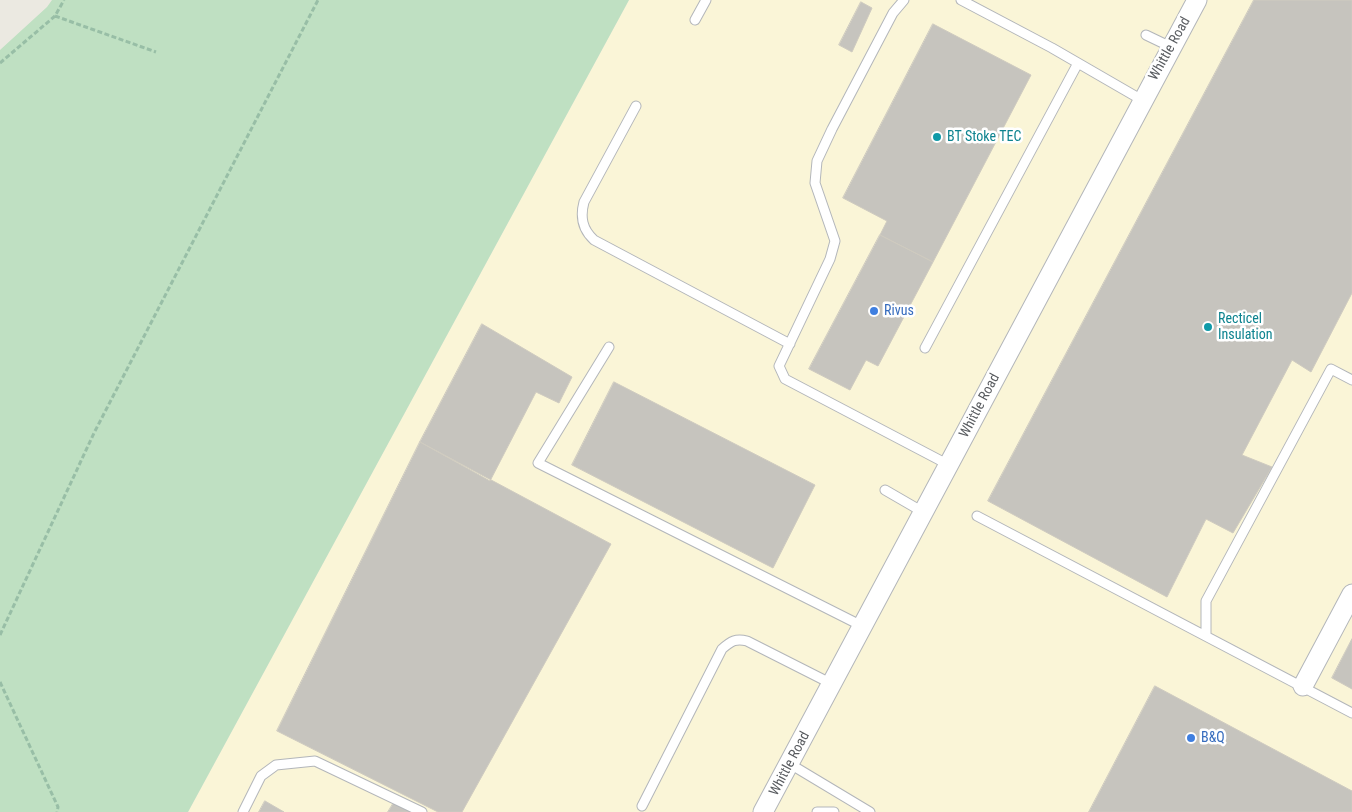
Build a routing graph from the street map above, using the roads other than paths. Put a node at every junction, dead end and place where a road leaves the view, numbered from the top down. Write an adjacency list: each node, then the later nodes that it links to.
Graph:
1 (706, 0): 5 (lane)
2 (904, 0): 11 (lane)
3 (961, 0): 8 (lane)
4 (1197, 0): 7 (street, Whittle Road)
5 (695, 20)
6 (1146, 35): 7 (lane)
7 (1172, 47): 9 (street, Whittle Road)
8 (1078, 63): 9 (lane); 13 (lane)
9 (1142, 100): 15 (street, Whittle Road)
10 (636, 106): 11 (lane)
11 (790, 344): 15 (lane)
12 (609, 346): 20 (lane)
13 (926, 348)
14 (1352, 380): 21 (lane)
15 (949, 465): 17 (street, Whittle Road)
16 (885, 490): 17 (lane)
17 (923, 512): 20 (street, Whittle Road)
18 (977, 516): 21 (lane)
19 (1352, 594): 23 (street)
20 (862, 626): 22 (street, Whittle Road)
21 (1206, 636): 23 (lane)
22 (832, 684): 25 (street, Whittle Road); 26 (lane)
23 (1303, 686): 24 (lane)
24 (1352, 713)
25 (790, 764): 29 (street, Whittle Road); 32 (lane)
26 (642, 806)
27 (243, 812): 28 (lane)
28 (422, 812)
29 (763, 812)
30 (817, 812): 31 (lane)
31 (834, 812)
32 (870, 812)

